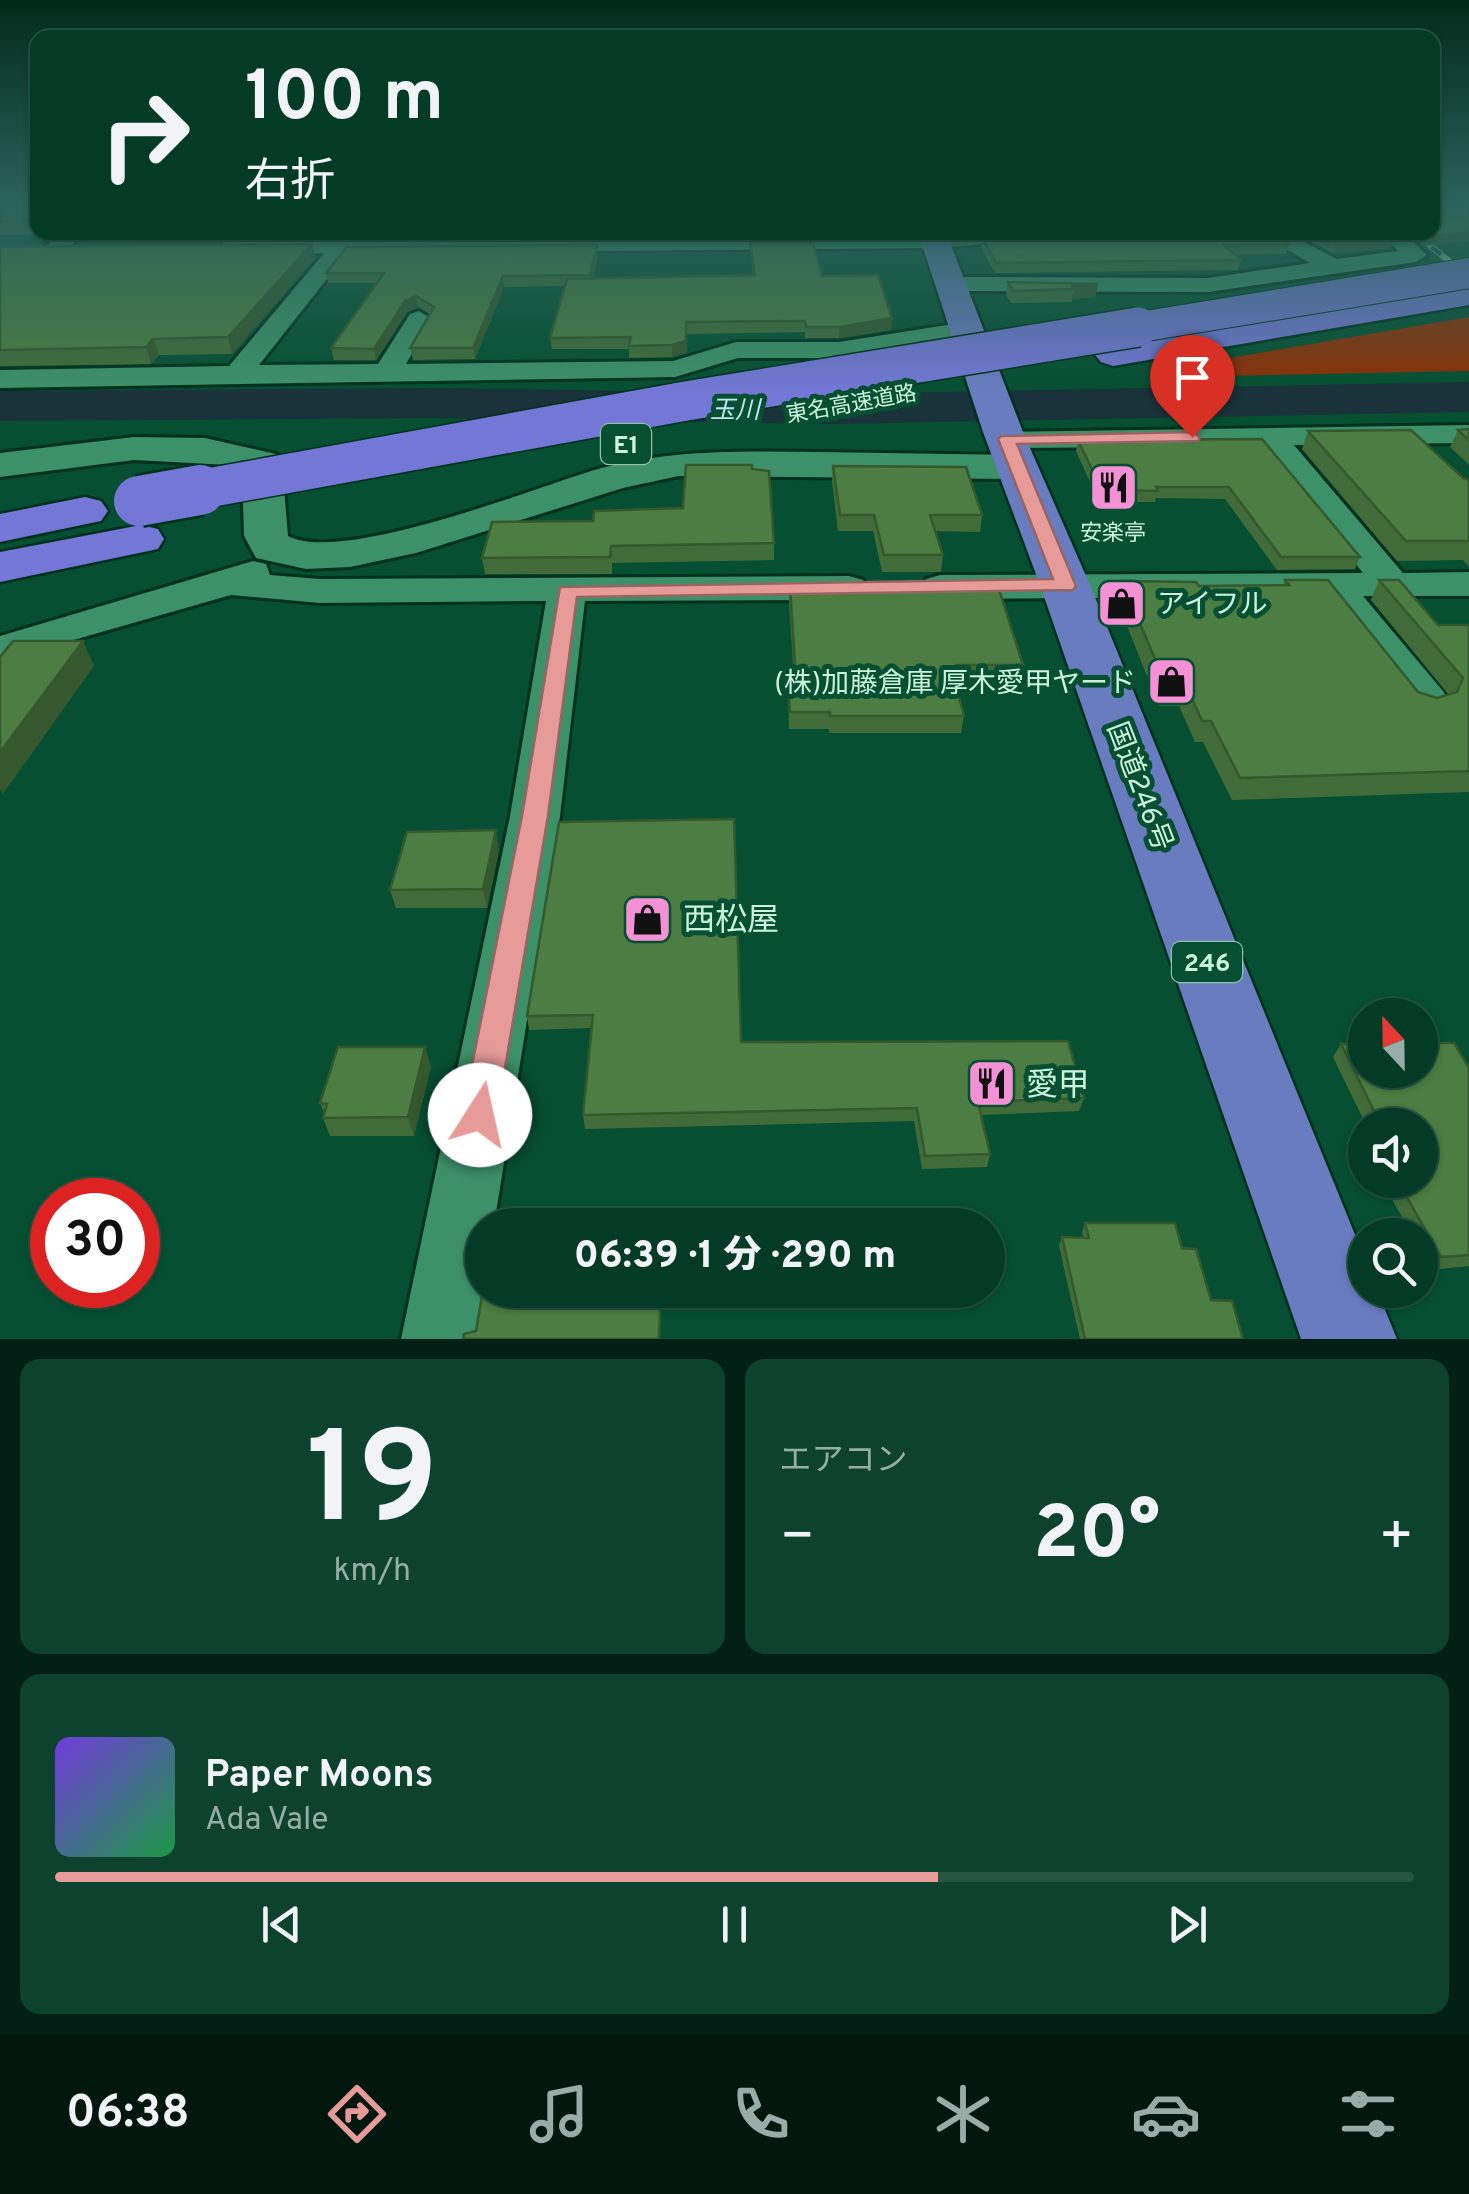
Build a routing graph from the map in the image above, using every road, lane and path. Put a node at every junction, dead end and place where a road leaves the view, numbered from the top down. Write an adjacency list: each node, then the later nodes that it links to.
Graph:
1 (327, 266): 11 (street)
2 (943, 266): 6 (highway, 国道246号 / 246)
3 (1338, 266): 4 (street)
4 (1334, 267): 6 (street)
5 (1469, 273): 19 (highway, 東名高速道路 / E1, bridge)
6 (949, 284): 9 (highway, 国道246号 / 246)
7 (1469, 296): 19 (highway, 東名高速道路 / E1)
8 (419, 319): 10 (street)
9 (963, 323): 10 (street); 16 (highway, 国道246号 / 246)
10 (386, 373): 11 (street)
11 (238, 374): 12 (street)
12 (0, 378)
13 (1469, 434): 14 (street)
14 (1413, 435): 15 (street); 17 (street)
15 (1269, 436): 16 (street); 25 (street)
16 (1009, 446): 21 (street); 27 (highway, 国道246号 / 246)
17 (1441, 461)
18 (0, 464): 21 (street)
19 (140, 520): 20 (highway, 東名高速道路 / E1); 22 (highway, 東名高速道路 / E1)
20 (0, 528)
21 (286, 555): 23 (street)
22 (0, 567)
23 (229, 583): 28 (street); 29 (street)
24 (1332, 584): 25 (street); 27 (street); 30 (street)
25 (1392, 584): 26 (street)
26 (1469, 584)
27 (1066, 586): 28 (street); 32 (highway, 国道246号 / 246)
28 (567, 591): 31 (street)
29 (0, 649)
30 (1427, 701)
31 (438, 1339)
32 (1350, 1339)

